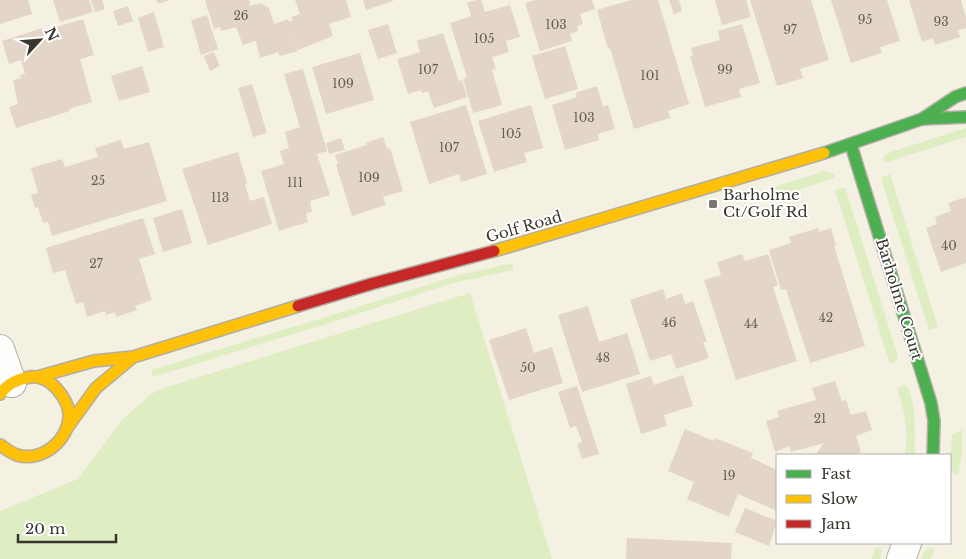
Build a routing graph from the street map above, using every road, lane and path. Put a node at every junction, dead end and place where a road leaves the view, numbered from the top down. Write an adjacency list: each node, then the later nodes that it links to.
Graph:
1 (966, 93): 3 (street, Golf Road)
2 (966, 117): 3 (street, Golf Road)
3 (922, 119): 4 (street, Golf Road)
4 (851, 145): 6 (street, Golf Road); 10 (street, Barholme Court)
5 (0, 349): 7 (street)
6 (133, 357): 7 (street, Golf Road); 8 (street, Golf Road)
7 (16, 385): 8 (street)
8 (67, 428): 11 (street, Golf Road)
9 (0, 445): 11 (street)
10 (932, 454)
11 (19, 456): 12 (street, Golf Road)
12 (0, 458)
13 (907, 544): 14 (street)
14 (901, 559)

